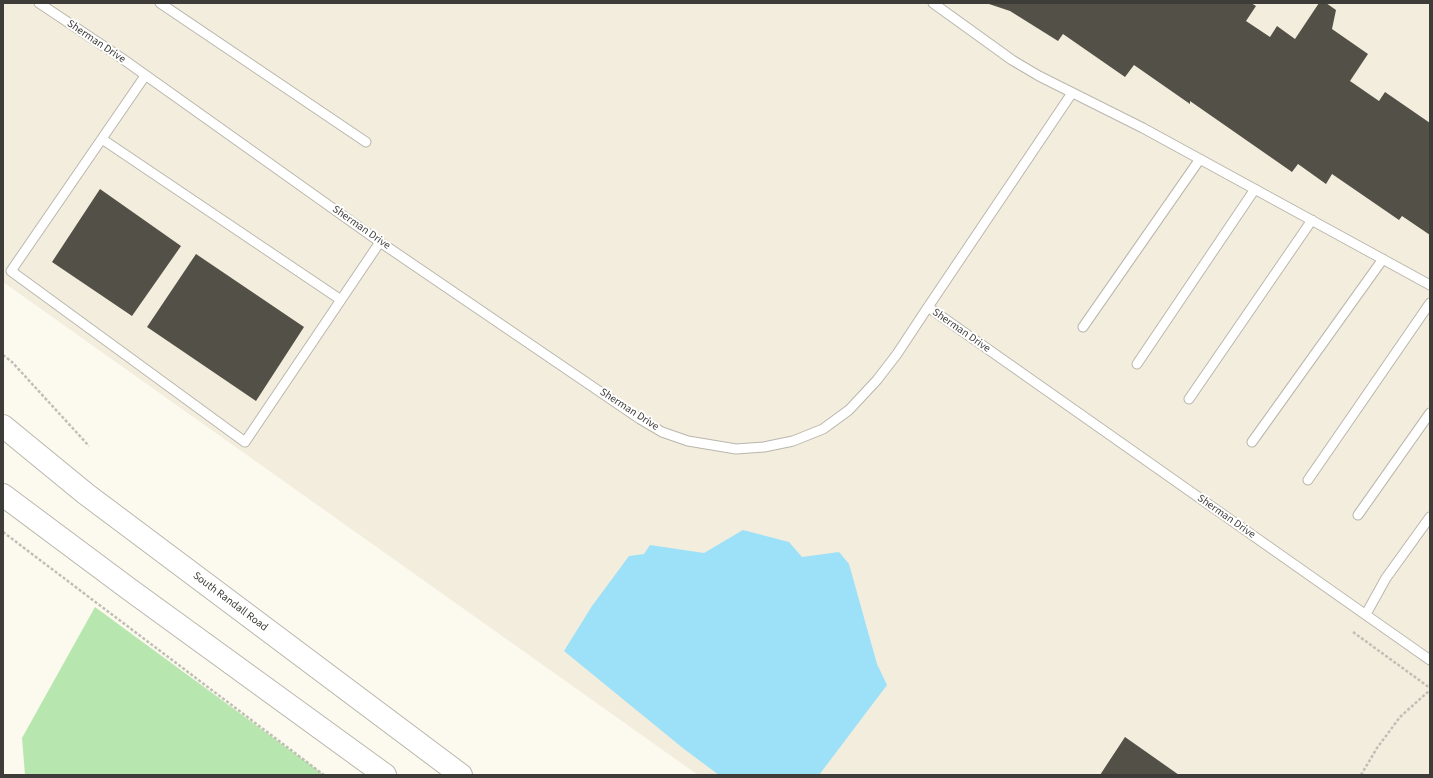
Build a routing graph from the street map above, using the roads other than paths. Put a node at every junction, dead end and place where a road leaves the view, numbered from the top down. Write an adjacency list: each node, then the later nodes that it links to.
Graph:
1 (39, 3): 4 (lane, Sherman Drive)
2 (160, 3): 7 (lane)
3 (933, 3): 5 (lane)
4 (145, 76): 6 (lane); 11 (lane, Sherman Drive)
5 (1072, 93): 8 (lane); 17 (lane)
6 (102, 139): 13 (lane); 15 (lane)
7 (366, 142)
8 (1200, 160): 9 (lane); 18 (lane)
9 (1255, 189): 10 (lane); 19 (lane)
10 (1312, 220): 12 (lane); 20 (lane)
11 (380, 242): 15 (lane); 17 (lane, Sherman Drive)
12 (1383, 259): 14 (lane); 23 (lane)
13 (7, 268): 15 (lane)
14 (1430, 285)
15 (341, 300)
16 (1430, 303): 24 (lane)
17 (928, 308): 28 (lane, Sherman Drive)
18 (1083, 327)
19 (1137, 364)
20 (1189, 399)
21 (1430, 413): 26 (lane)
22 (3, 426): 31 (main road, South Randall Road)
23 (1252, 442)
24 (1308, 480)
25 (3, 495): 30 (main road)
26 (1358, 515)
27 (1430, 517): 28 (lane)
28 (1366, 614): 29 (lane, Sherman Drive)
29 (1430, 660)
30 (385, 775)
31 (460, 775)

